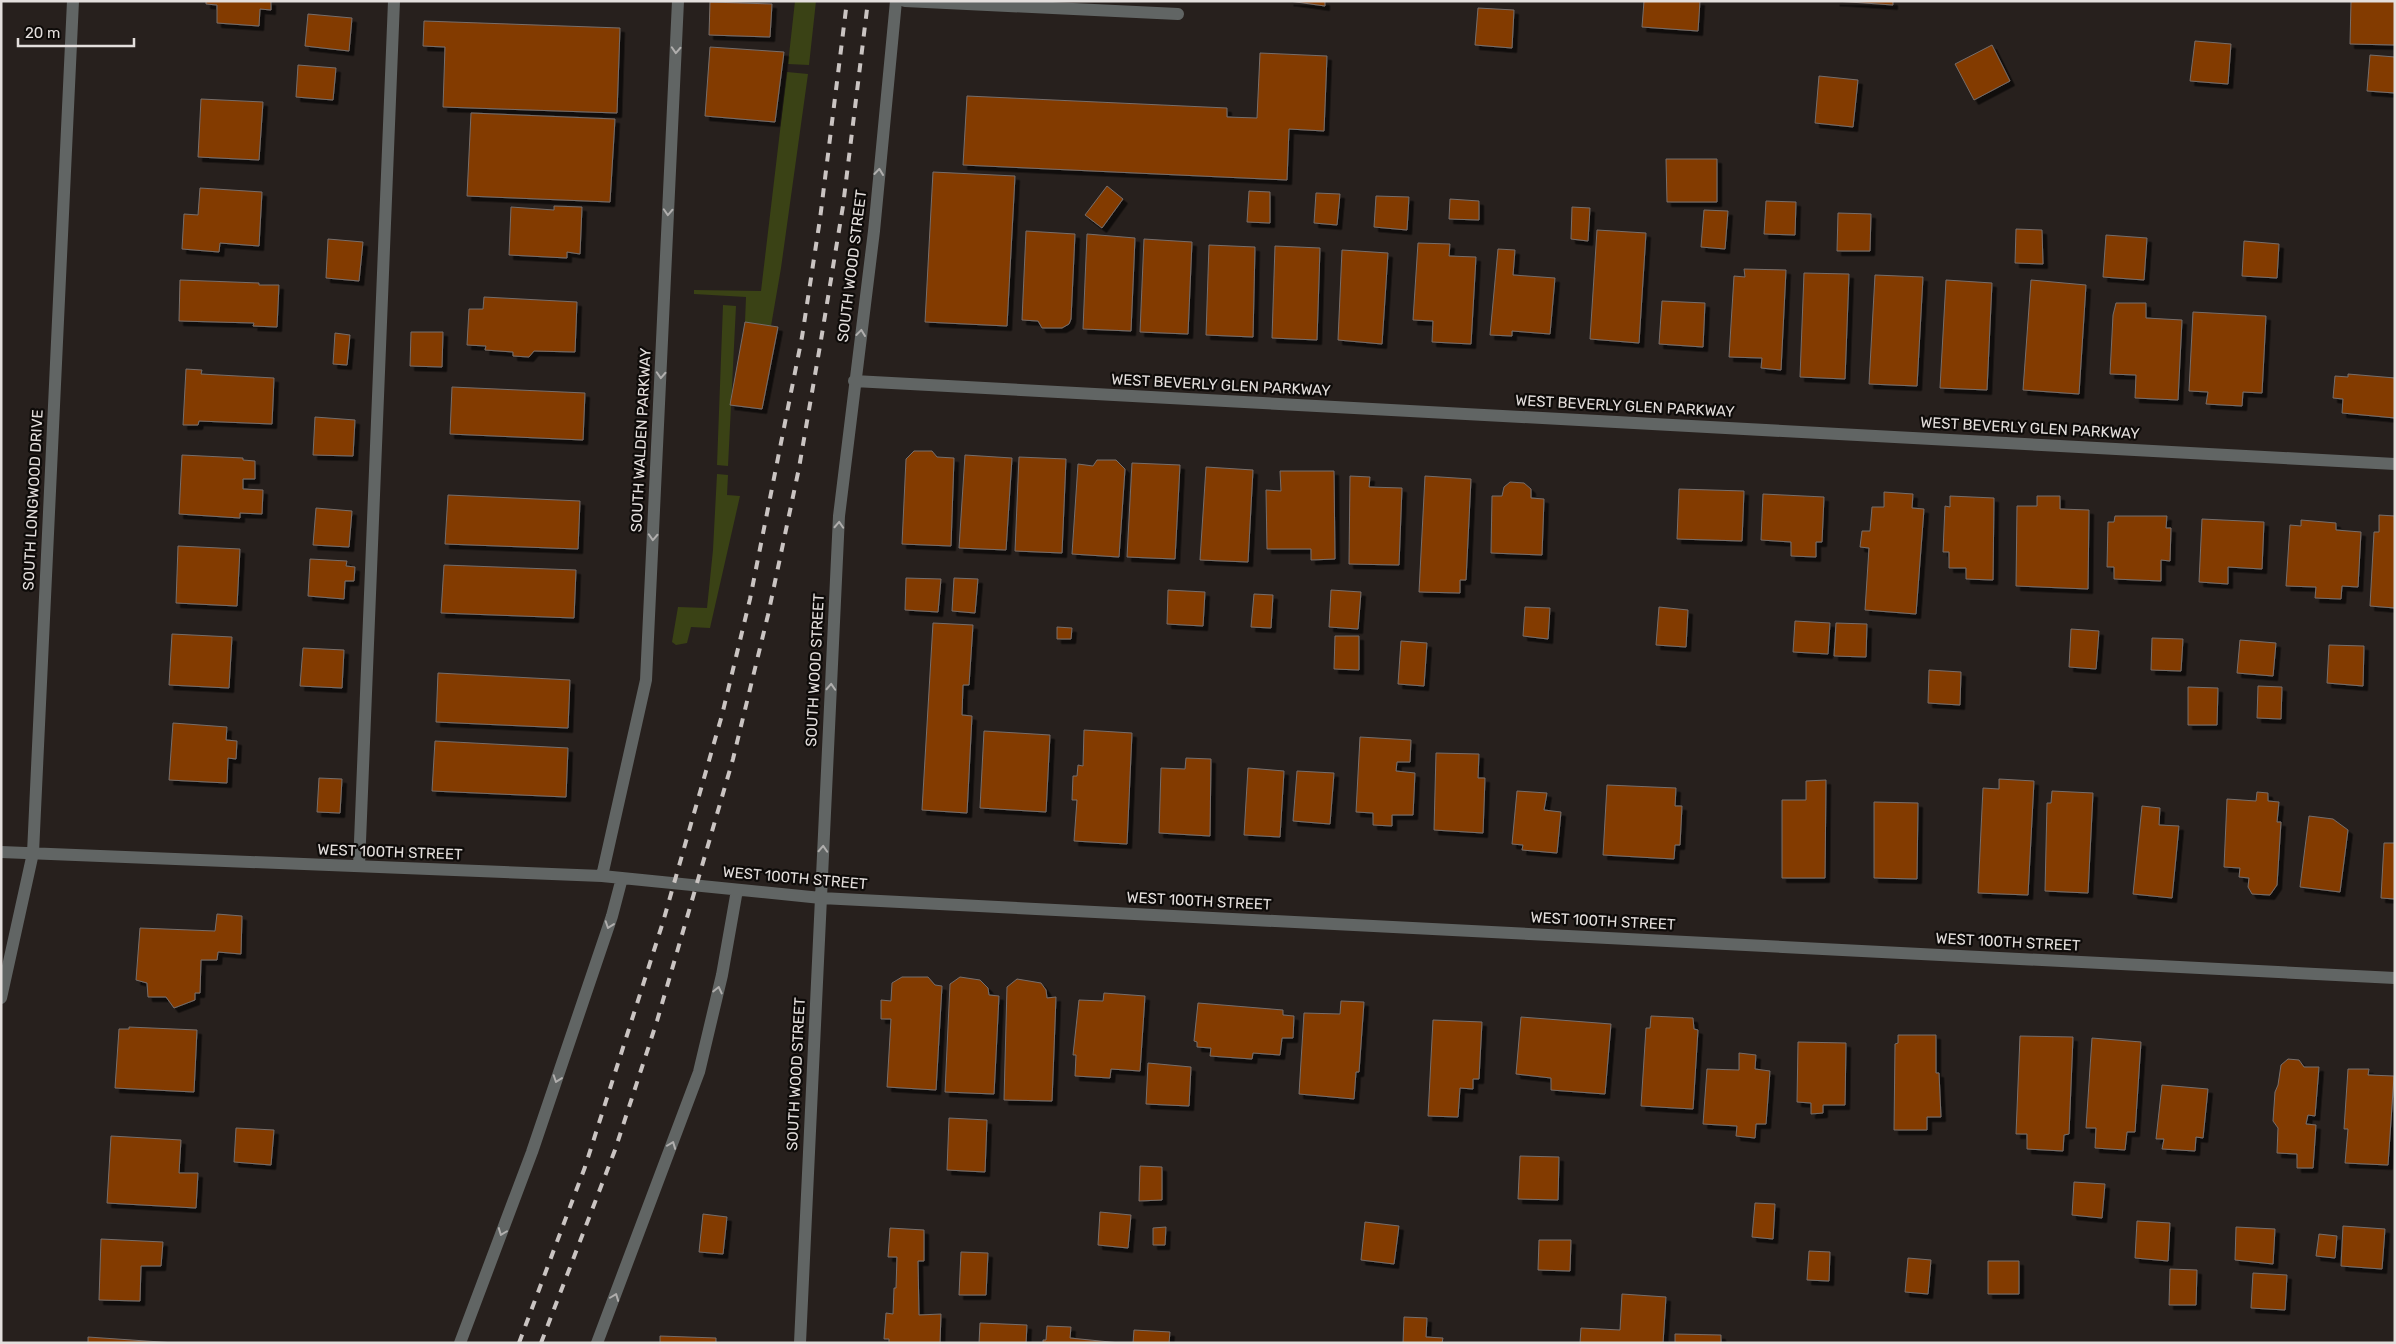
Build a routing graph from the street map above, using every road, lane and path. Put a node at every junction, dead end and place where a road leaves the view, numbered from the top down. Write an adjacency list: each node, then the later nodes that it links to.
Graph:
1 (73, 1): 10 (street, SOUTH LONGWOOD DRIVE)
2 (394, 1): 11 (street)
3 (678, 1): 12 (street, SOUTH WALDEN PARKWAY, one-way to 12)
4 (896, 1): 7 (street, SOUTH WOOD STREET, one-way to 4)
5 (905, 1): 6 (street)
6 (1178, 14)
7 (854, 382): 8 (street, WEST BEVERLY GLEN PARKWAY); 15 (street, SOUTH WOOD STREET, one-way to 7)
8 (2395, 464)
9 (1, 852): 10 (street, WEST 100TH STREET)
10 (33, 854): 11 (street, WEST 100TH STREET); 17 (street, SOUTH LONGWOOD DRIVE)
11 (359, 866): 12 (street, WEST 100TH STREET)
12 (602, 876): 13 (street, WEST 100TH STREET)
13 (622, 878): 14 (street, WEST 100TH STREET); 18 (street, one-way to 18)
14 (736, 890): 15 (street, WEST 100TH STREET); 19 (street, one-way to 14)
15 (821, 898): 16 (street, WEST 100TH STREET); 20 (street, SOUTH WOOD STREET)
16 (2395, 978)
17 (1, 998)
18 (460, 1343)
19 (598, 1343)
20 (800, 1343)

